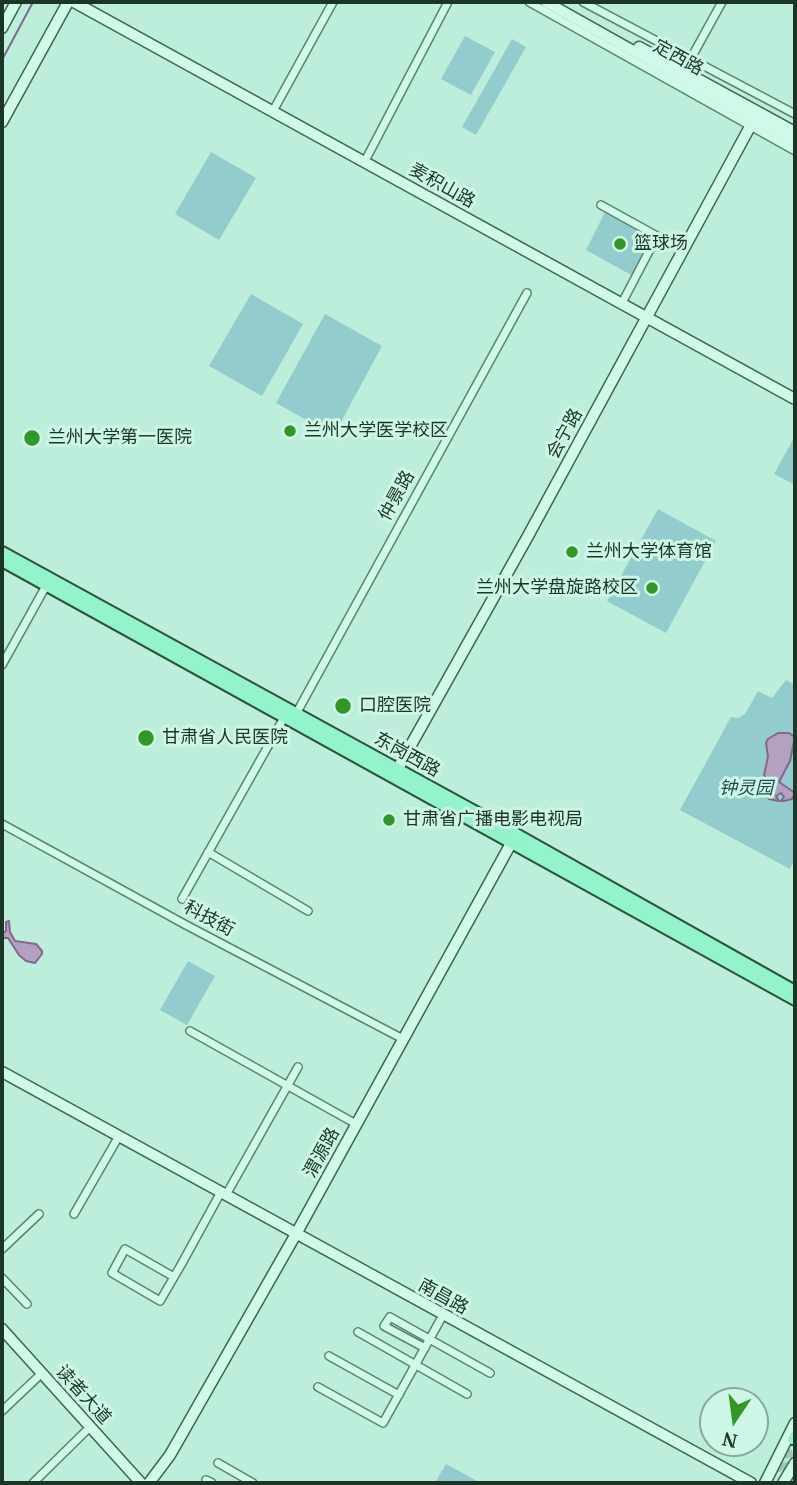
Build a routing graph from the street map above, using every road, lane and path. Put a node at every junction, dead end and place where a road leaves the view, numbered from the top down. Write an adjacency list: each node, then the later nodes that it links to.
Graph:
1 (16, 2): 11 (street)
2 (68, 2): 18 (street)
3 (74, 2): 15 (street, 麦积山路)
4 (333, 2): 15 (street)
5 (448, 2): 22 (street)
6 (529, 2): 17 (street)
7 (546, 2): 17 (street, 定西路)
8 (559, 2): 13 (street, 定西路)
9 (583, 2): 12 (street)
10 (722, 2): 12 (street)
11 (3, 21)
12 (691, 58): 13 (street); 14 (street)
13 (684, 71): 17 (street, 定西路)
14 (766, 98): 16 (street); 17 (street)
15 (273, 111): 22 (street, 麦积山路)
16 (795, 114)
17 (754, 119): 19 (street, 定西路); 20 (street, 定西路); 21 (street); 26 (street, 会宁路)
18 (2, 122)
19 (795, 132)
20 (795, 142)
21 (795, 151)
22 (365, 161): 25 (street, 麦积山路)
23 (601, 205): 25 (street)
24 (527, 293): 32 (street, 仲景路)
25 (622, 303): 26 (street, 麦积山路)
26 (648, 317): 27 (street, 麦积山路); 33 (street, 会宁路)
27 (795, 399)
28 (2, 552): 32 (main road, 东岗西路)
29 (2, 561): 30 (main road, 东岗西路)
30 (46, 586): 31 (street); 32 (main road, 东岗西路)
31 (2, 665)
32 (290, 715): 33 (main road, 东岗西路); 35 (main road, 东岗西路); 36 (street, 仲景路)
33 (397, 770): 35 (main road, 东岗西路)
34 (2, 824): 42 (street, 科技街)
35 (513, 839): 39 (main road, 东岗西路); 40 (main road, 东岗西路); 42 (street, 渭源路)
36 (208, 852): 37 (street, 仲景路); 38 (street)
37 (183, 899)
38 (308, 911)
39 (795, 991)
40 (795, 1000)
41 (190, 1031): 45 (street)
42 (403, 1039): 46 (street, 渭源路)
43 (298, 1068): 45 (street)
44 (2, 1072): 47 (street, 南昌路)
45 (287, 1086): 46 (street); 48 (street)
46 (356, 1124): 51 (street, 渭源路)
47 (119, 1136): 48 (street, 南昌路); 50 (street)
48 (223, 1194): 51 (street, 南昌路); 53 (street)
49 (39, 1214): 52 (street)
50 (74, 1214)
51 (296, 1234): 56 (street, 南昌路); 75 (street, 渭源路)
52 (2, 1249)
53 (174, 1277): 53 (street)
54 (2, 1278): 55 (street)
55 (27, 1304)
56 (443, 1315): 59 (street); 77 (street, 南昌路)
57 (2, 1329): 63 (street, 读者大道)
58 (358, 1332): 62 (street)
59 (430, 1339): 60 (street); 60 (street); 64 (street)
60 (425, 1348): 62 (street)
61 (329, 1356): 67 (street)
62 (416, 1365): 66 (street); 67 (street)
63 (42, 1373): 68 (street); 70 (street, 读者大道)
64 (490, 1373)
65 (318, 1387): 67 (street)
66 (467, 1394)
67 (399, 1395)
68 (2, 1411)
69 (795, 1423): 78 (street)
70 (90, 1427): 73 (street); 74 (street, 读者大道)
71 (218, 1463): 76 (street)
72 (795, 1463): 79 (street)
73 (33, 1483)
74 (141, 1483)
75 (149, 1483)
76 (253, 1483)
77 (751, 1483)
78 (765, 1483)
79 (783, 1483)

